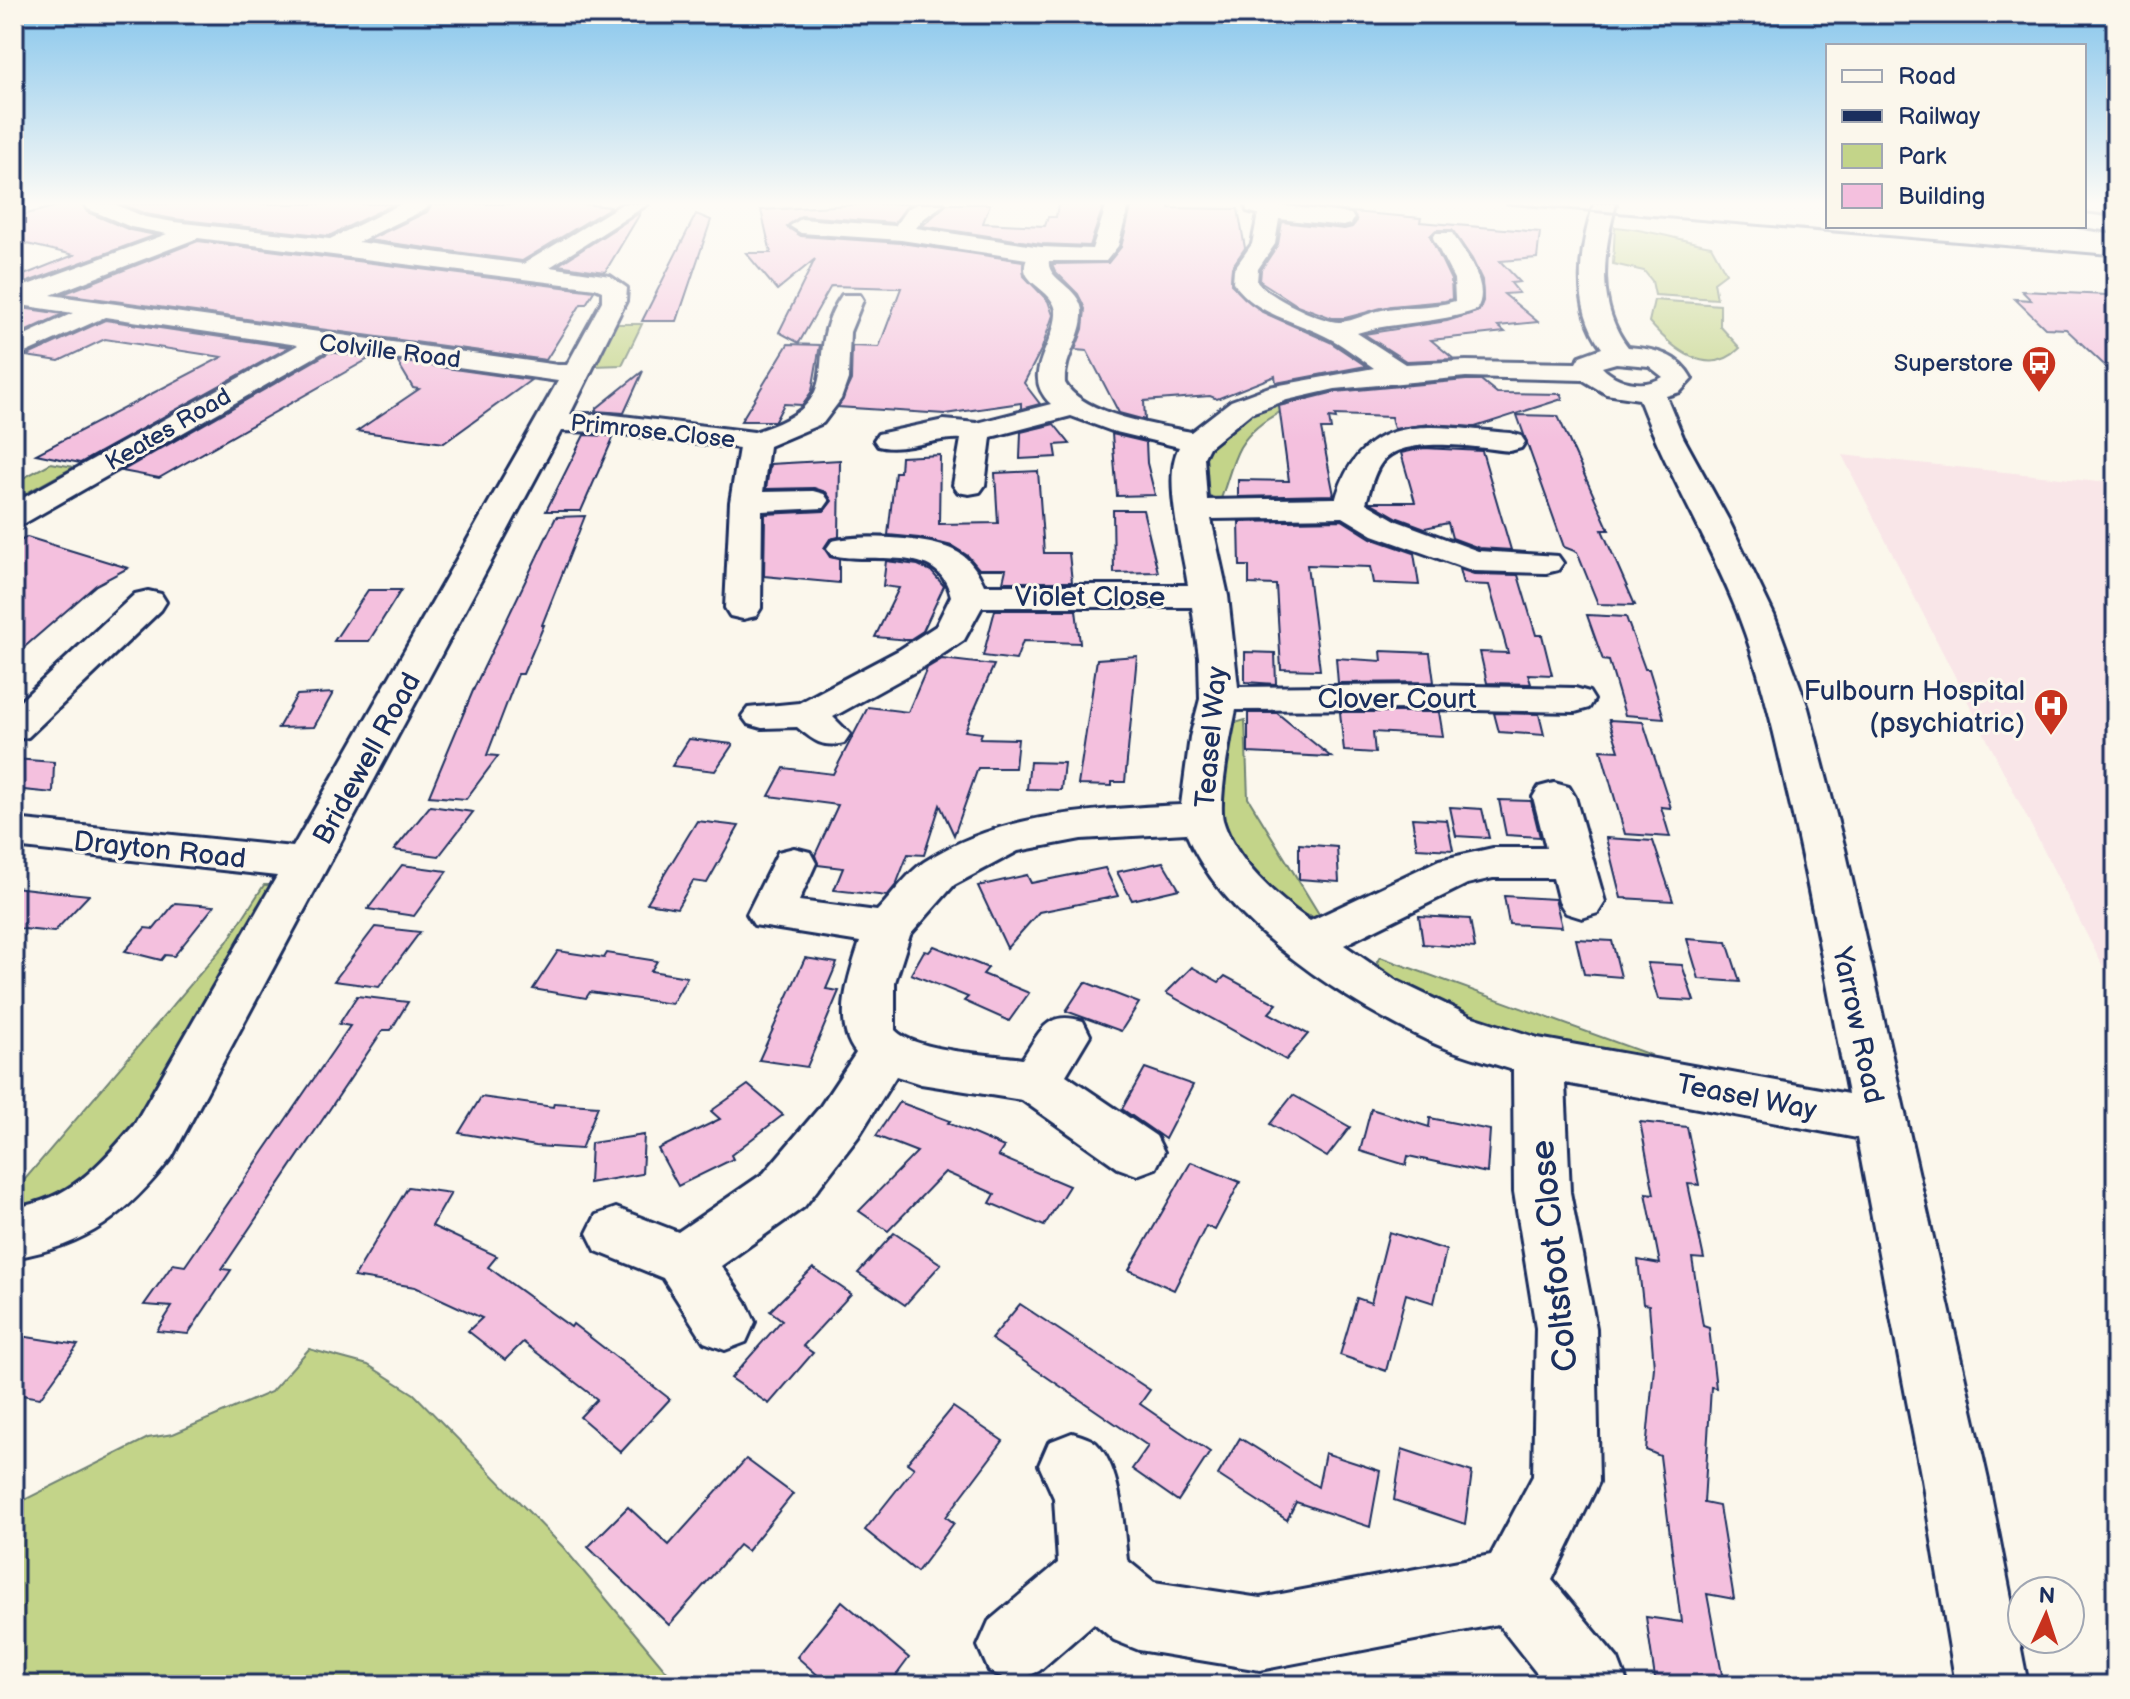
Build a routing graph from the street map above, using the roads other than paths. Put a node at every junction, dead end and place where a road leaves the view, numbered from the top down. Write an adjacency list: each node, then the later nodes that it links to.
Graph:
1 (57, 283): 7 (street)
2 (606, 283): 14 (street, Bridewell Road)
3 (1048, 283): 16 (street)
4 (1246, 283): 10 (street)
5 (1467, 283): 10 (street)
6 (1595, 283): 13 (street)
7 (17, 298): 9 (street, Colville Road)
8 (852, 300): 20 (street, Primrose Close)
9 (98, 311): 11 (street, Colville Road); 12 (street)
10 (1336, 331): 15 (street)
11 (322, 342): 14 (street, Colville Road); 28 (street, Keates Road)
12 (14, 350)
13 (1605, 363): 15 (street); 50 (street, Yarrow Road)
14 (576, 373): 17 (street, Bridewell Road)
15 (1400, 373): 21 (street)
16 (1072, 407): 18 (street); 21 (street)
17 (551, 422): 20 (street, Primrose Close); 43 (street, Bridewell Road)
18 (977, 432): 19 (street); 23 (street)
19 (889, 440)
20 (755, 441): 25 (street, Primrose Close)
21 (1197, 442): 27 (street, Teasel Way)
22 (1511, 442): 26 (street)
23 (969, 485)
24 (813, 501): 25 (street)
25 (746, 502): 34 (street, Primrose Close)
26 (1349, 507): 27 (street); 30 (street)
27 (1194, 510): 32 (street, Teasel Way)
28 (14, 516)
29 (844, 548): 31 (street)
30 (1544, 561)
31 (969, 596): 32 (street, Violet Close); 37 (street)
32 (1210, 596): 35 (street, Teasel Way)
33 (148, 602): 38 (street)
34 (743, 608)
35 (1219, 699): 36 (street, Clover Court); 40 (street, Teasel Way)
36 (1575, 700)
37 (762, 716)
38 (14, 728)
39 (1554, 797): 45 (street)
40 (1201, 818): 44 (street); 45 (street, Teasel Way)
41 (14, 833): 43 (street, Drayton Road)
42 (794, 863): 44 (street)
43 (307, 864): 52 (street, Bridewell Road)
44 (888, 929): 47 (street)
45 (1305, 944): 48 (street, Teasel Way)
46 (1065, 1035): 49 (street)
47 (884, 1051): 49 (street); 54 (street)
48 (1538, 1058): 50 (street, Teasel Way); 58 (street, Coltsfoot Close)
49 (1035, 1081): 51 (street)
50 (1879, 1121): 61 (street, Yarrow Road)
51 (1137, 1152)
52 (14, 1233)
53 (616, 1233): 54 (street)
54 (684, 1260): 55 (street)
55 (725, 1322)
56 (1072, 1465): 57 (street)
57 (1094, 1578): 58 (street); 59 (street)
58 (1512, 1586): 60 (street)
59 (1014, 1646)
60 (1592, 1685)
61 (1992, 1685)

